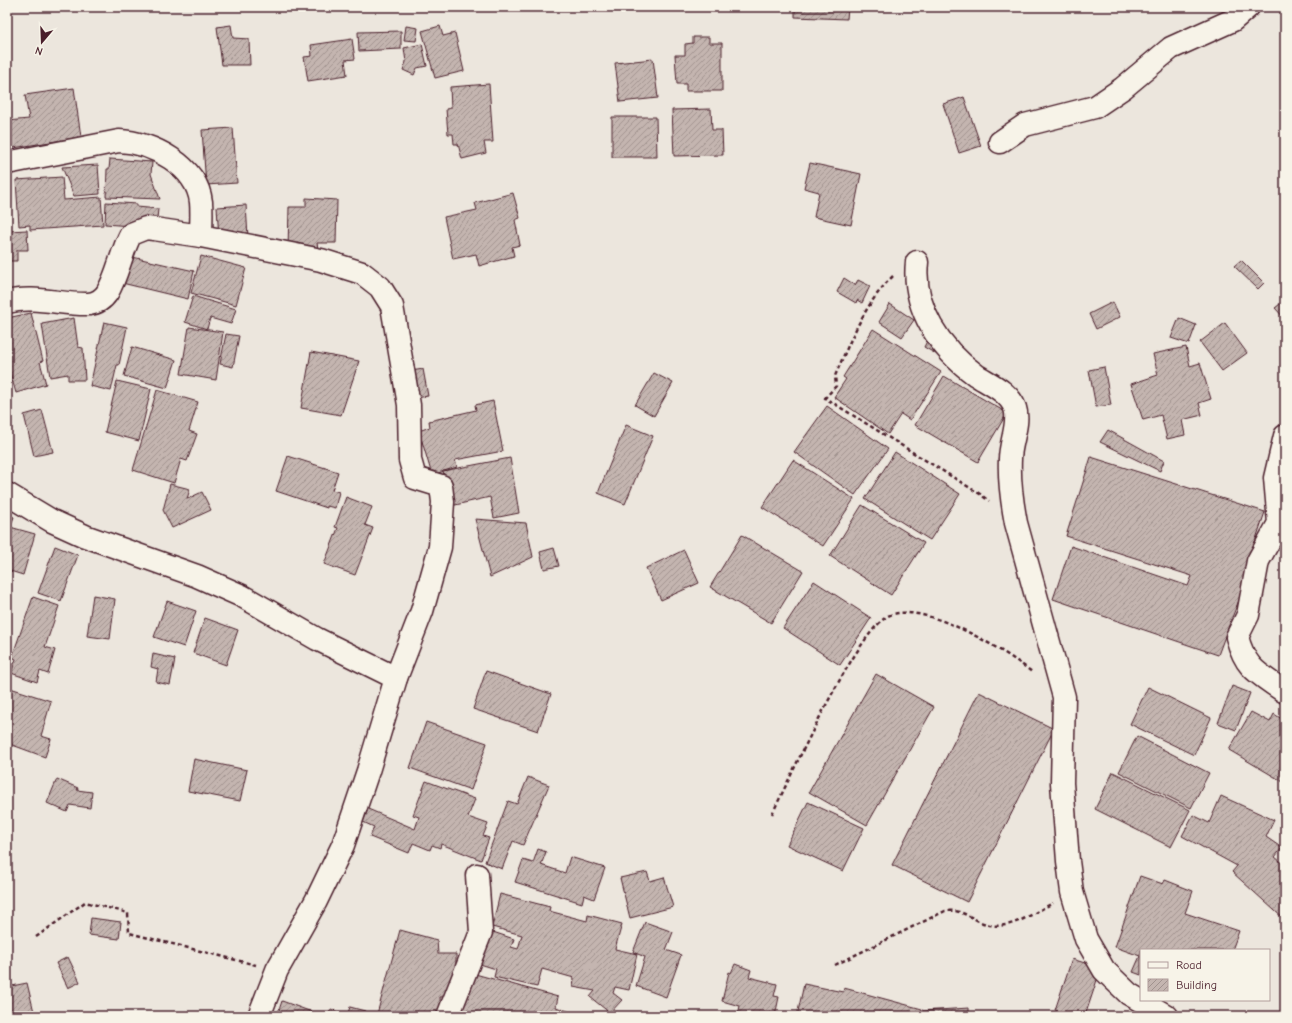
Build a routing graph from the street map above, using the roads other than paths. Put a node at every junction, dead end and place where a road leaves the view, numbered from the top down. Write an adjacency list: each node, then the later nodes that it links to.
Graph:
1 (1248, 7): 2 (street)
2 (1000, 142)
3 (7, 163): 4 (street)
4 (201, 236): 6 (street); 9 (street)
5 (917, 262): 12 (street)
6 (7, 302)
7 (1285, 436): 10 (street)
8 (7, 494): 9 (street)
9 (396, 678): 14 (street)
10 (1285, 692)
11 (477, 875): 15 (street)
12 (1140, 1000)
13 (1141, 1001): 16 (street)
14 (259, 1016)
15 (448, 1016)
16 (1167, 1016)

